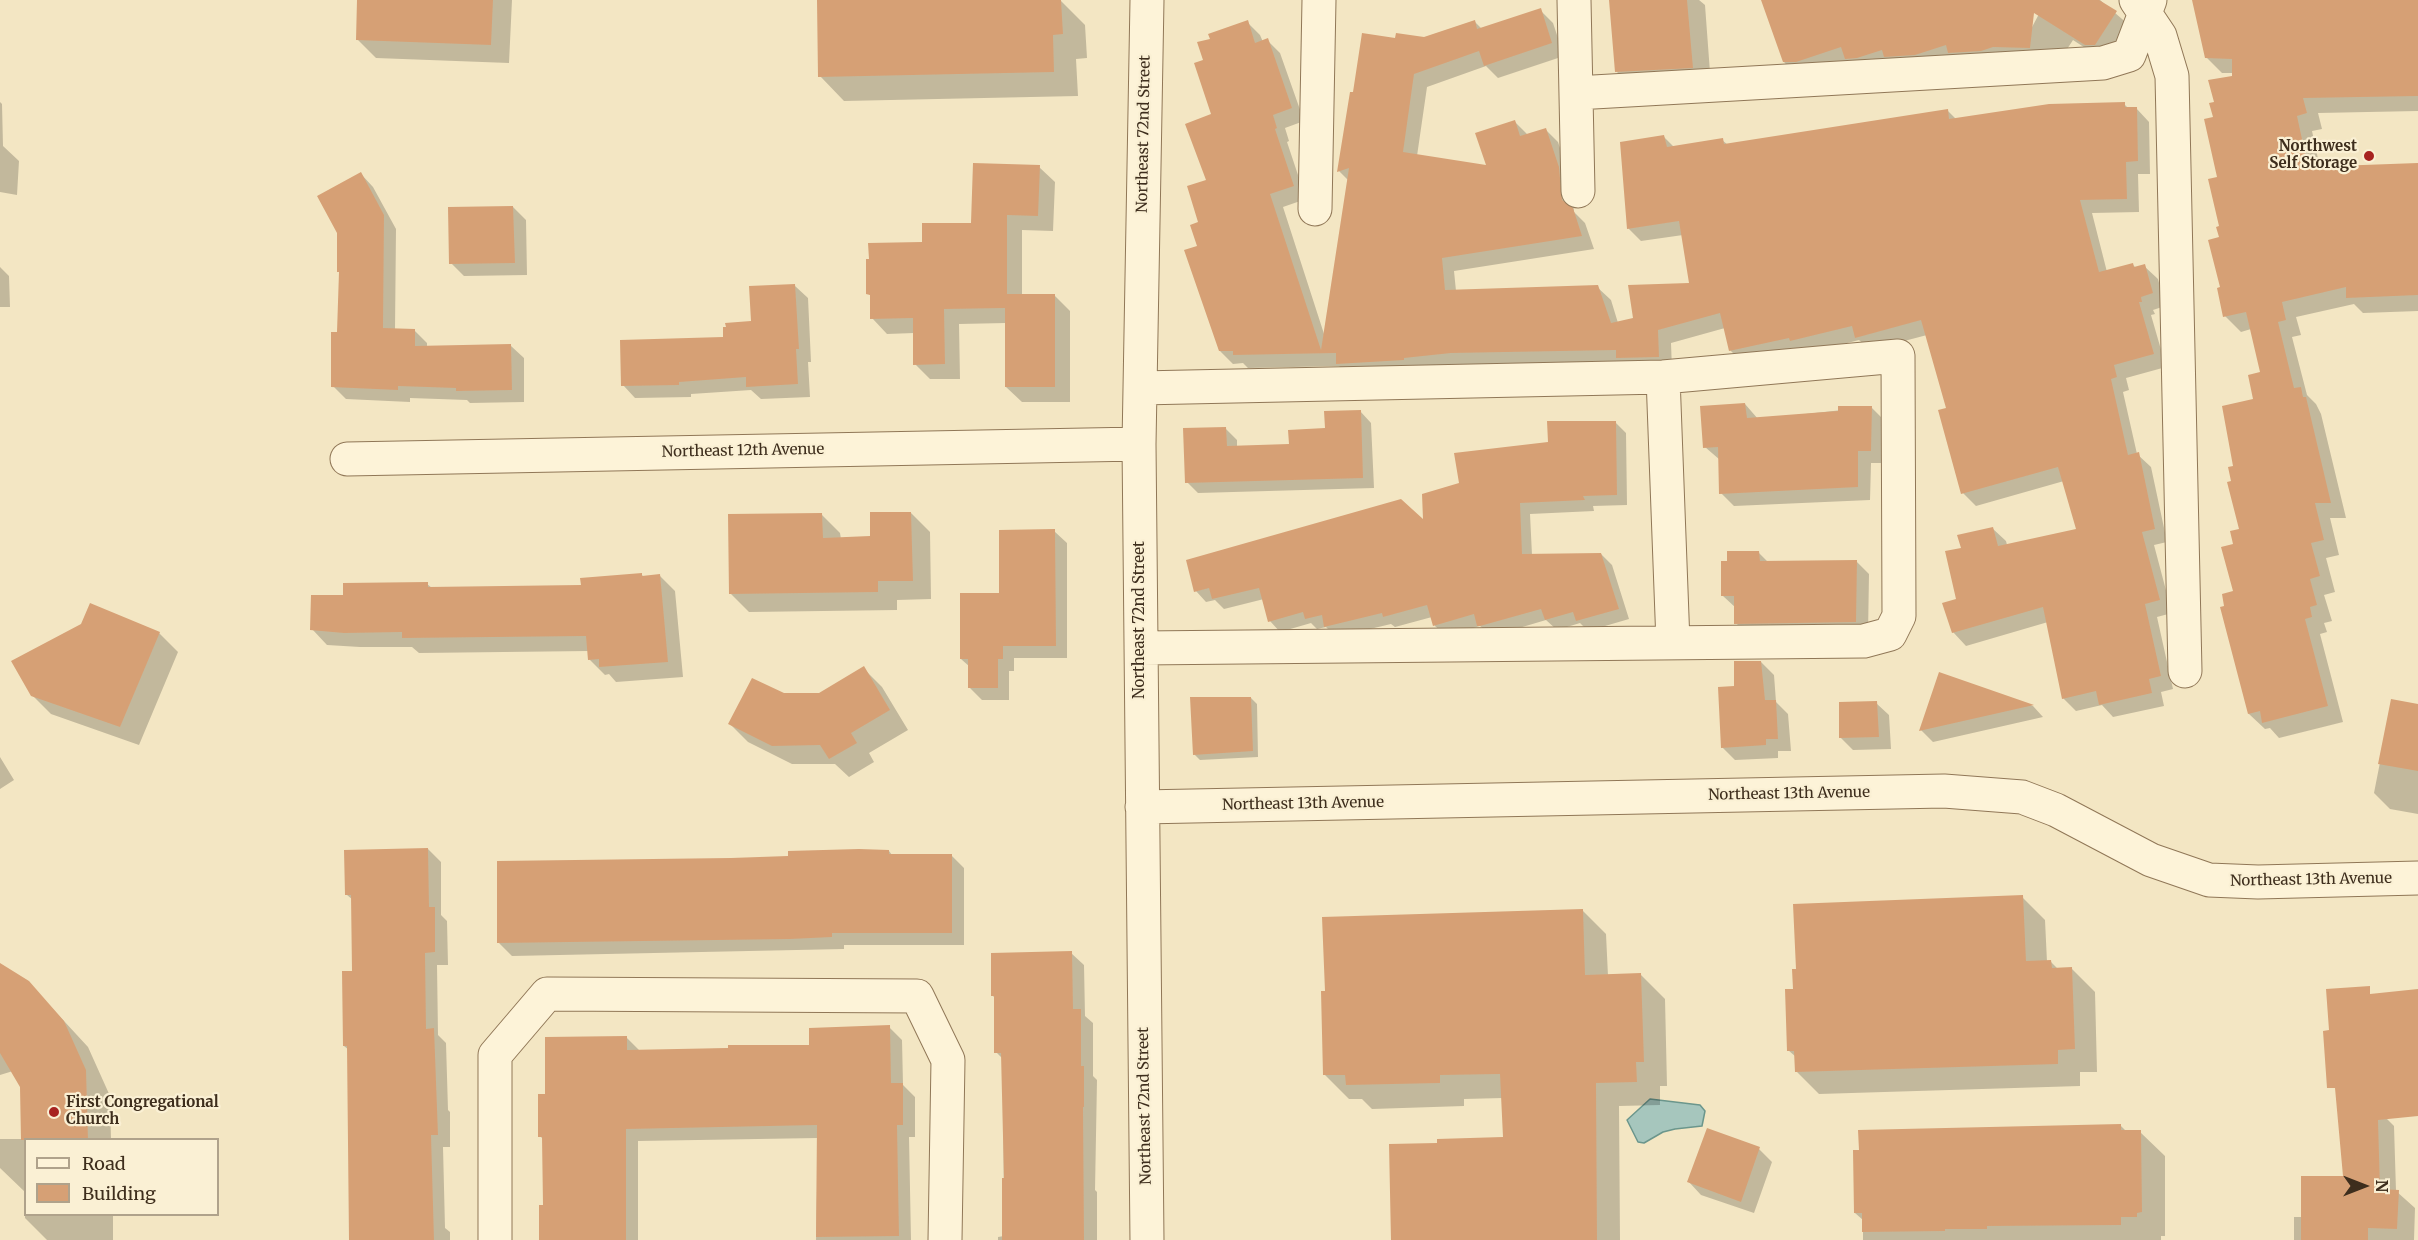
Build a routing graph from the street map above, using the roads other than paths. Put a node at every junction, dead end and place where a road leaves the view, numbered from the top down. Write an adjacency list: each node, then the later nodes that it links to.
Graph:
1 (1147, 0): 9 (street, Northeast 72nd Street)
2 (1319, 0): 7 (street)
3 (1574, 0): 5 (street)
4 (2143, 4): 5 (street); 14 (street)
5 (1576, 93): 6 (street)
6 (1578, 191)
7 (1315, 209)
8 (1663, 377): 9 (street); 12 (street); 12 (street)
9 (1140, 388): 10 (street, Northeast 72nd Street)
10 (1139, 444): 11 (street, Northeast 12th Avenue); 13 (street, Northeast 72nd Street)
11 (347, 459)
12 (1673, 643): 13 (street)
13 (1141, 648): 15 (street, Northeast 72nd Street)
14 (2185, 671)
15 (1142, 807): 16 (street, Northeast 13th Avenue); 19 (street, Northeast 72nd Street)
16 (2418, 878)
17 (495, 1240): 18 (street)
18 (945, 1240)
19 (1146, 1240)

